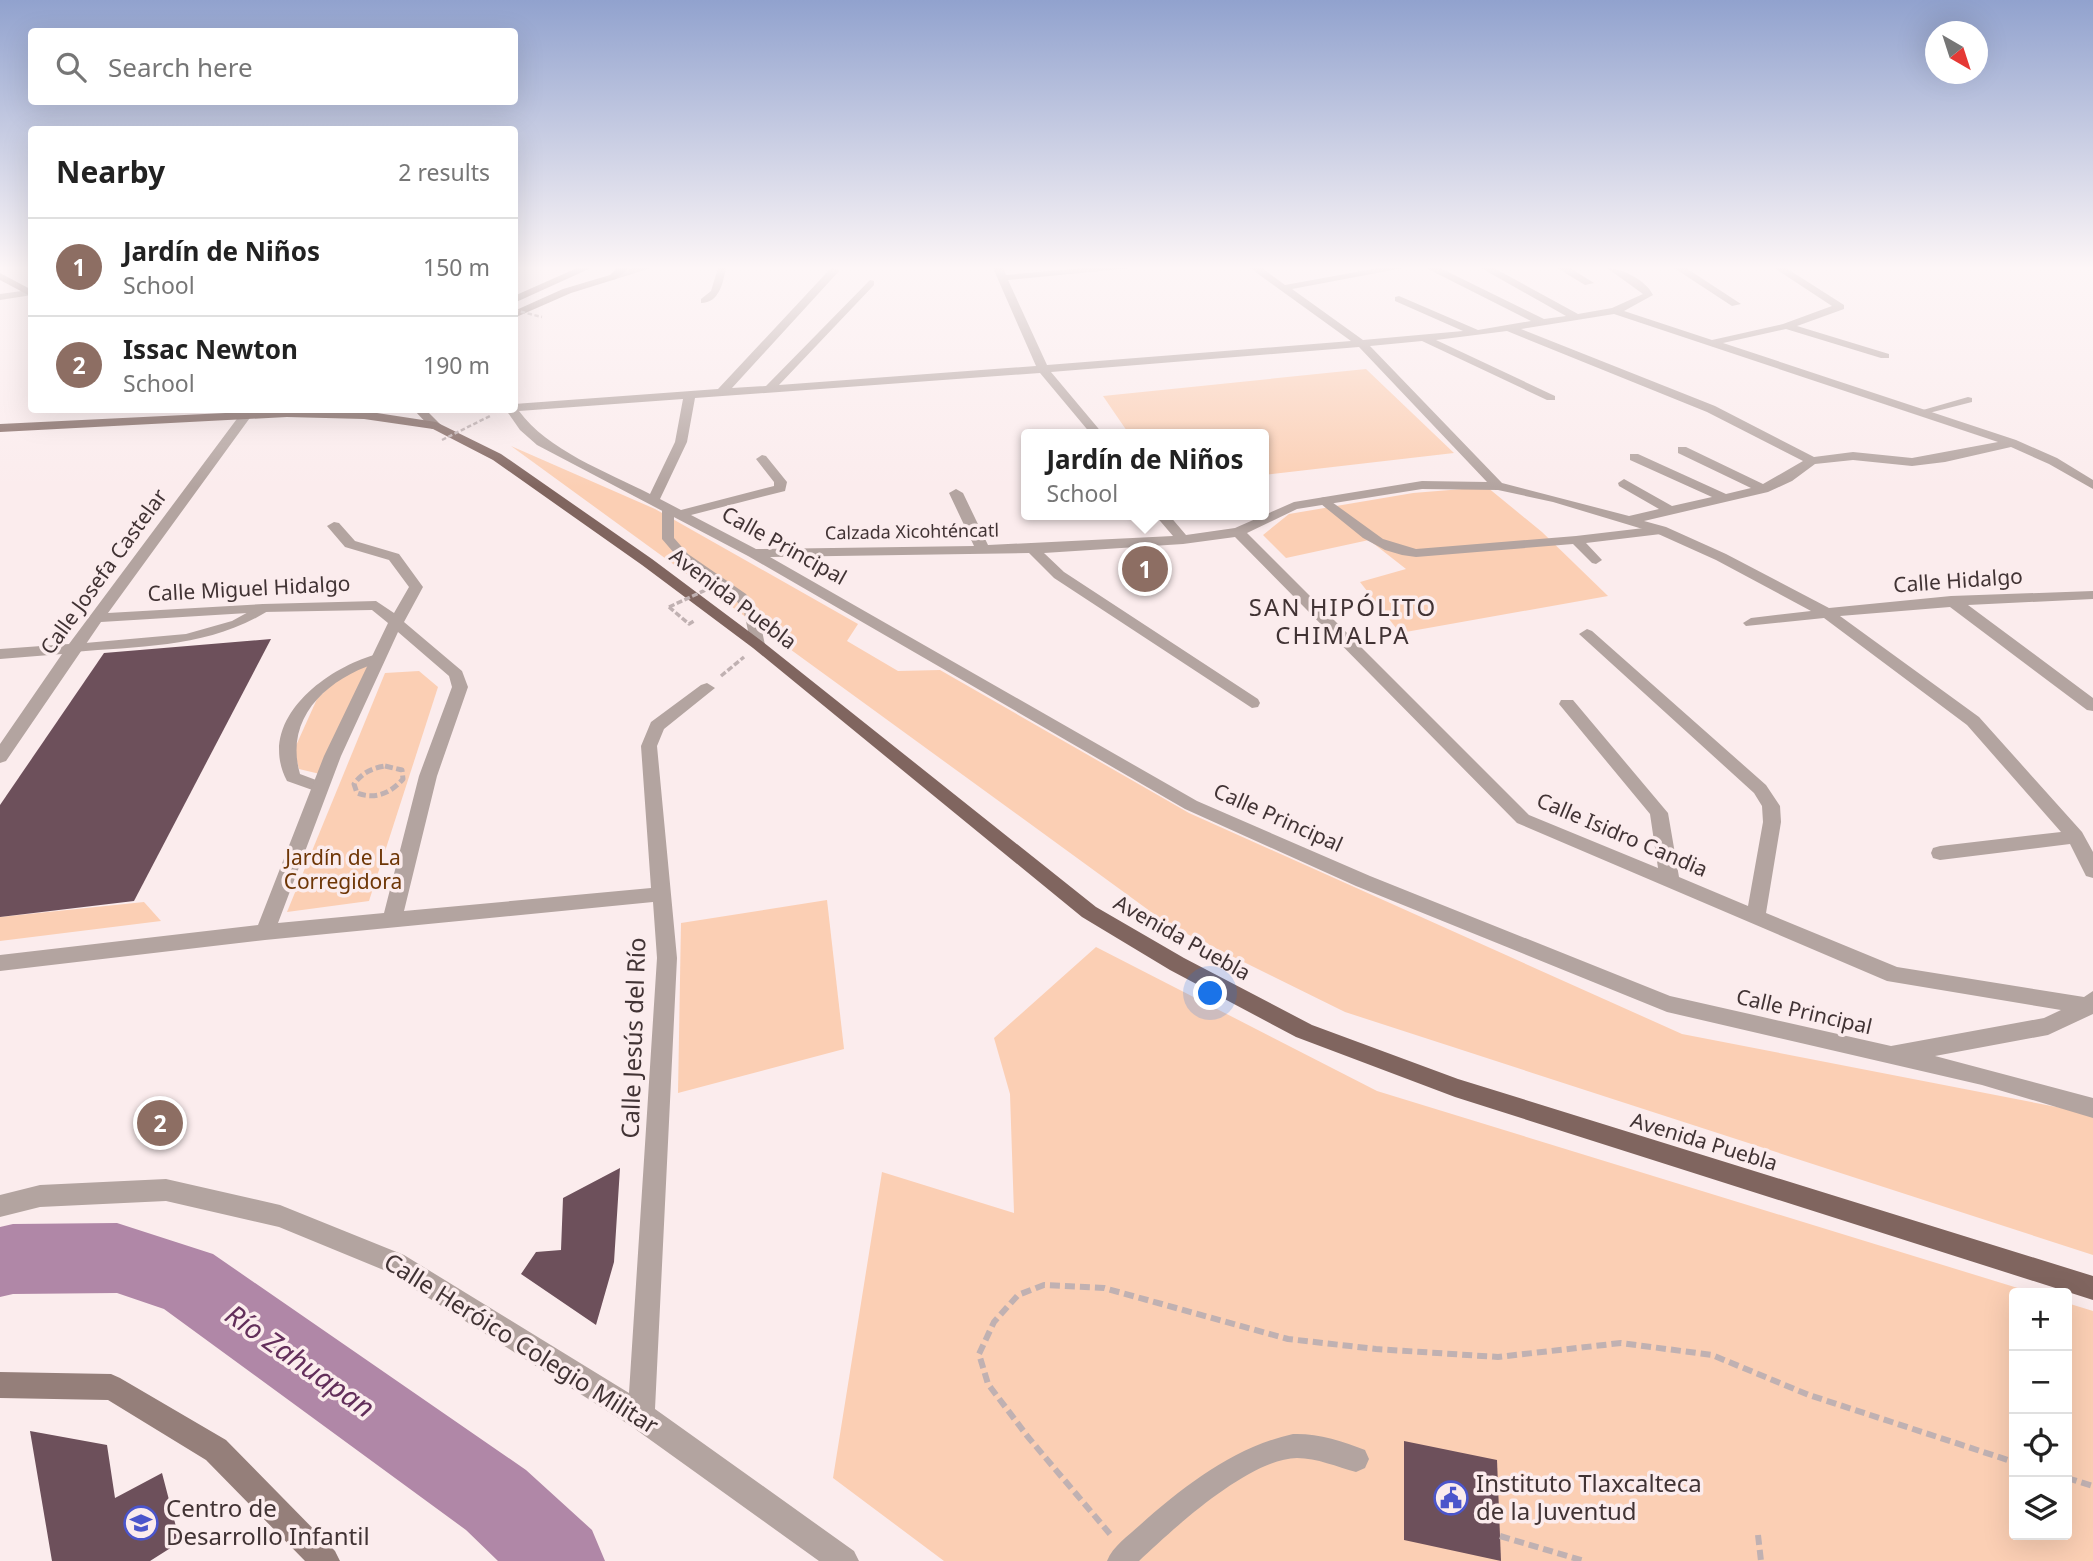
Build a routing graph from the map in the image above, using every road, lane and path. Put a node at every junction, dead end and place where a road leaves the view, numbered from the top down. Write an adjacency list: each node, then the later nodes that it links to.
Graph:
1 (769, 341): 16 (street)
2 (815, 341): 15 (street)
3 (1030, 341): 14 (street)
4 (1358, 341): 12 (street)
5 (1394, 341): 12 (street)
6 (1429, 341): 18 (street)
7 (1540, 341): 35 (street)
8 (1711, 341): 11 (street)
9 (1720, 341): 11 (street)
10 (1835, 341): 13 (street)
11 (1715, 342): 21 (street)
12 (1362, 344): 14 (street); 38 (street)
13 (1885, 356)
14 (1043, 369): 15 (street); 29 (street)
15 (770, 388): 16 (street)
16 (722, 392): 17 (street)
17 (690, 394): 20 (street); 43 (street)
18 (1551, 398)
19 (1968, 400): 21 (lane)
20 (518, 409)
21 (1921, 412): 31 (street)
22 (234, 413): 28 (main road, Avenida Puebla)
23 (249, 413): 63 (street, Calle Josefa Castelar)
24 (367, 413): 30 (main road, Avenida Puebla)
25 (423, 413): 30 (main road)
26 (515, 413): 43 (street, Calle Principal)
27 (489, 416): 30 (path, bridge)
28 (0, 428)
29 (1093, 429)
30 (439, 433): 68 (main road, Avenida Puebla)
31 (2012, 443): 35 (street); 37 (street)
32 (1682, 450): 39 (street)
33 (1634, 457): 41 (street)
34 (762, 459): 43 (street)
35 (1812, 461): 39 (street)
36 (1624, 483): 44 (street)
37 (2093, 485)
38 (1499, 486): 42 (street); 48 (street)
39 (1763, 489): 41 (street)
40 (957, 493): 55 (street)
41 (1727, 499): 44 (street)
42 (1325, 501): 45 (street); 53 (lane)
43 (667, 508): 56 (street, Calle Principal); 68 (lane)
44 (1673, 512): 48 (street)
45 (1269, 518)
46 (1166, 520): 52 (street)
47 (1264, 520): 51 (street)
48 (1630, 520): 50 (street)
49 (334, 526): 64 (street)
50 (1661, 530): 53 (lane); 62 (street)
51 (1238, 532): 52 (street, Calzada Xicohténcatl); 82 (street, Calle Isidro Candia)
52 (1183, 540): 54 (street, Calzada Xicohténcatl)
53 (1576, 540): 57 (lane)
54 (1033, 549): 55 (street, Calzada Xicohténcatl); 73 (street)
55 (983, 550): 56 (street, Calzada Xicohténcatl)
56 (753, 553): 89 (street, Calle Principal)
57 (1596, 560)
58 (712, 587): 65 (path, bridge)
59 (2093, 595): 60 (street, Calle Hidalgo)
60 (1951, 600): 62 (street, Calle Hidalgo); 75 (street)
61 (263, 608): 63 (street, Calle Miguel Hidalgo); 64 (street, Calle Miguel Hidalgo); 69 (lane)
62 (1825, 612): 66 (street, Calle Hidalgo); 79 (street)
63 (97, 618): 69 (street, Calle Josefa Castelar)
64 (396, 623): 71 (street); 85 (street, Calle Miguel Hidalgo)
65 (689, 624)
66 (1751, 624)
67 (1587, 634): 84 (street)
68 (758, 646): 72 (path); 92 (main road, Avenida Puebla)
69 (74, 648): 70 (street); 76 (street, Calle Josefa Castelar)
70 (0, 654)
71 (378, 658): 77 (street); 77 (lane)
72 (707, 688): 83 (street, Calle Jesús del Río)
73 (1252, 703)
74 (1567, 704): 82 (street)
75 (2093, 706)
76 (0, 757)
77 (318, 787): 86 (street)
78 (369, 796): 78 (path)
79 (2076, 837): 80 (street); 81 (street)
80 (1940, 853)
81 (2093, 871)
82 (1670, 881): 84 (street, Calle Isidro Candia)
83 (661, 894): 85 (street); 94 (street, Calle Jesús del Río)
84 (1756, 917): 88 (street, Calle Isidro Candia)
85 (392, 920): 86 (street)
86 (265, 932): 87 (street)
87 (0, 963)
88 (2091, 1002): 89 (street, Calle Principal)
89 (1891, 1055): 90 (street)
90 (2093, 1108)
91 (0, 1206): 94 (street, Calle Heróico Colegio Militar)
92 (2093, 1288)
93 (0, 1385): 102 (main road)
94 (641, 1416): 103 (street, Calle Heróico Colegio Militar)
95 (1356, 1459): 101 (lane)
96 (2009, 1460): 101 (path)
97 (2072, 1480): 98 (path)
98 (2093, 1486)
99 (1758, 1535): 105 (path)
100 (1500, 1536): 104 (path)
101 (1124, 1558)
102 (325, 1561)
103 (844, 1561)
104 (1584, 1561)
105 (1761, 1561)

